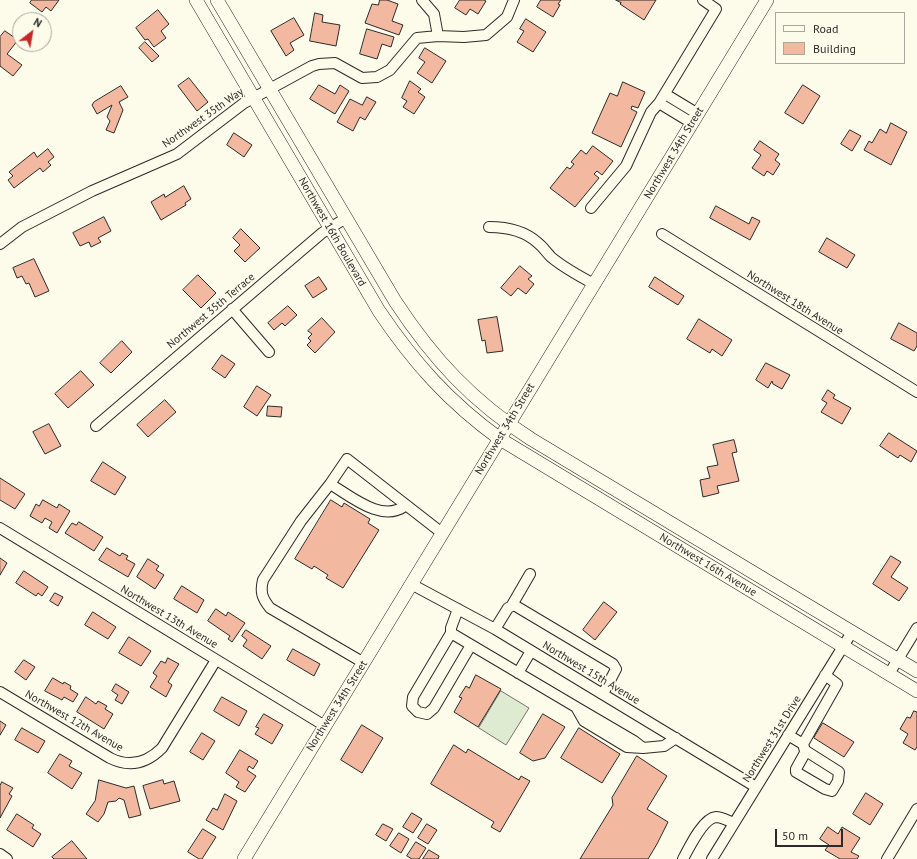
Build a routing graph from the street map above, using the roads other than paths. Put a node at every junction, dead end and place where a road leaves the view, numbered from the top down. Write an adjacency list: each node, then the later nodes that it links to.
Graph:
1 (196, 0): 10 (main road, Northwest 16th Boulevard)
2 (217, 0): 8 (main road, Northwest 16th Boulevard)
3 (422, 0): 7 (street)
4 (514, 0): 7 (street, Northwest 35th Way)
5 (703, 0): 9 (street)
6 (767, 0): 12 (main road, Northwest 34th Street)
7 (438, 36): 8 (street, Northwest 35th Way)
8 (268, 88): 10 (street, Northwest 35th Way); 14 (main road, Northwest 16th Boulevard)
9 (665, 94): 11 (street); 12 (street)
10 (254, 97): 16 (main road, Northwest 16th Boulevard); 18 (street, Northwest 35th Way)
11 (659, 103): 12 (street); 13 (street)
12 (695, 118): 19 (main road, Northwest 34th Street)
13 (591, 208)
14 (346, 218): 16 (street, Northwest 35th Terrace); 23 (main road, Northwest 16th Boulevard)
15 (489, 227): 19 (street)
16 (328, 228): 20 (street, Northwest 35th Terrace); 25 (main road, Northwest 16th Boulevard)
17 (662, 234): 22 (street, Northwest 18th Avenue)
18 (0, 244)
19 (594, 284): 23 (main road, Northwest 34th Street)
20 (232, 309): 21 (street); 24 (street, Northwest 35th Terrace)
21 (269, 352)
22 (917, 392)
23 (508, 425): 25 (main road, Northwest 34th Street); 30 (main road, Northwest 16th Avenue)
24 (96, 426)
25 (500, 439): 29 (main road, Northwest 34th Street); 31 (main road, Northwest 16th Avenue)
26 (330, 484): 27 (street); 27 (street); 45 (street)
27 (405, 506): 29 (street)
28 (0, 528): 43 (street, Northwest 13th Avenue)
29 (442, 533): 33 (main road, Northwest 34th Street)
30 (689, 535): 31 (main road); 38 (main road, Northwest 16th Avenue)
31 (681, 549): 41 (main road, Northwest 16th Avenue)
32 (530, 574): 34 (street)
33 (411, 584): 35 (street, Northwest 15th Avenue); 45 (main road, Northwest 34th Street)
34 (512, 605): 37 (street); 52 (street)
35 (458, 609): 37 (street, Northwest 15th Avenue); 39 (street)
36 (917, 628): 44 (street)
37 (495, 629): 42 (street, Northwest 15th Avenue)
38 (852, 632): 41 (street, Northwest 31st Drive); 44 (main road, Northwest 16th Avenue)
39 (451, 633): 40 (street); 40 (street)
40 (472, 645): 47 (street)
41 (843, 646): 48 (main road, Northwest 16th Avenue); 49 (street, Northwest 31st Drive)
42 (532, 651): 47 (street); 52 (street, Northwest 15th Avenue)
43 (216, 660): 51 (street, Northwest 12th Avenue); 53 (street, Northwest 13th Avenue)
44 (898, 660): 46 (main road, Northwest 16th Avenue); 48 (street)
45 (364, 663): 53 (main road, Northwest 34th Street)
46 (917, 672)
47 (518, 673): 55 (street)
48 (889, 674): 50 (main road, Northwest 16th Avenue)
49 (825, 675): 54 (street, Northwest 31st Drive); 54 (street)
50 (917, 691)
51 (0, 692)
52 (603, 694): 55 (street, Northwest 15th Avenue)
53 (325, 726): 61 (main road, Northwest 34th Street)
54 (788, 735): 56 (street, Northwest 31st Drive)
55 (676, 738): 56 (street, Northwest 15th Avenue)
56 (756, 787): 58 (street, Northwest 31st Drive)
57 (917, 809): 64 (street)
58 (734, 823): 62 (street); 63 (street, Northwest 31st Drive)
59 (0, 854): 60 (street)
60 (7, 859)
61 (244, 859)
62 (683, 859)
63 (712, 859)
64 (887, 859)

